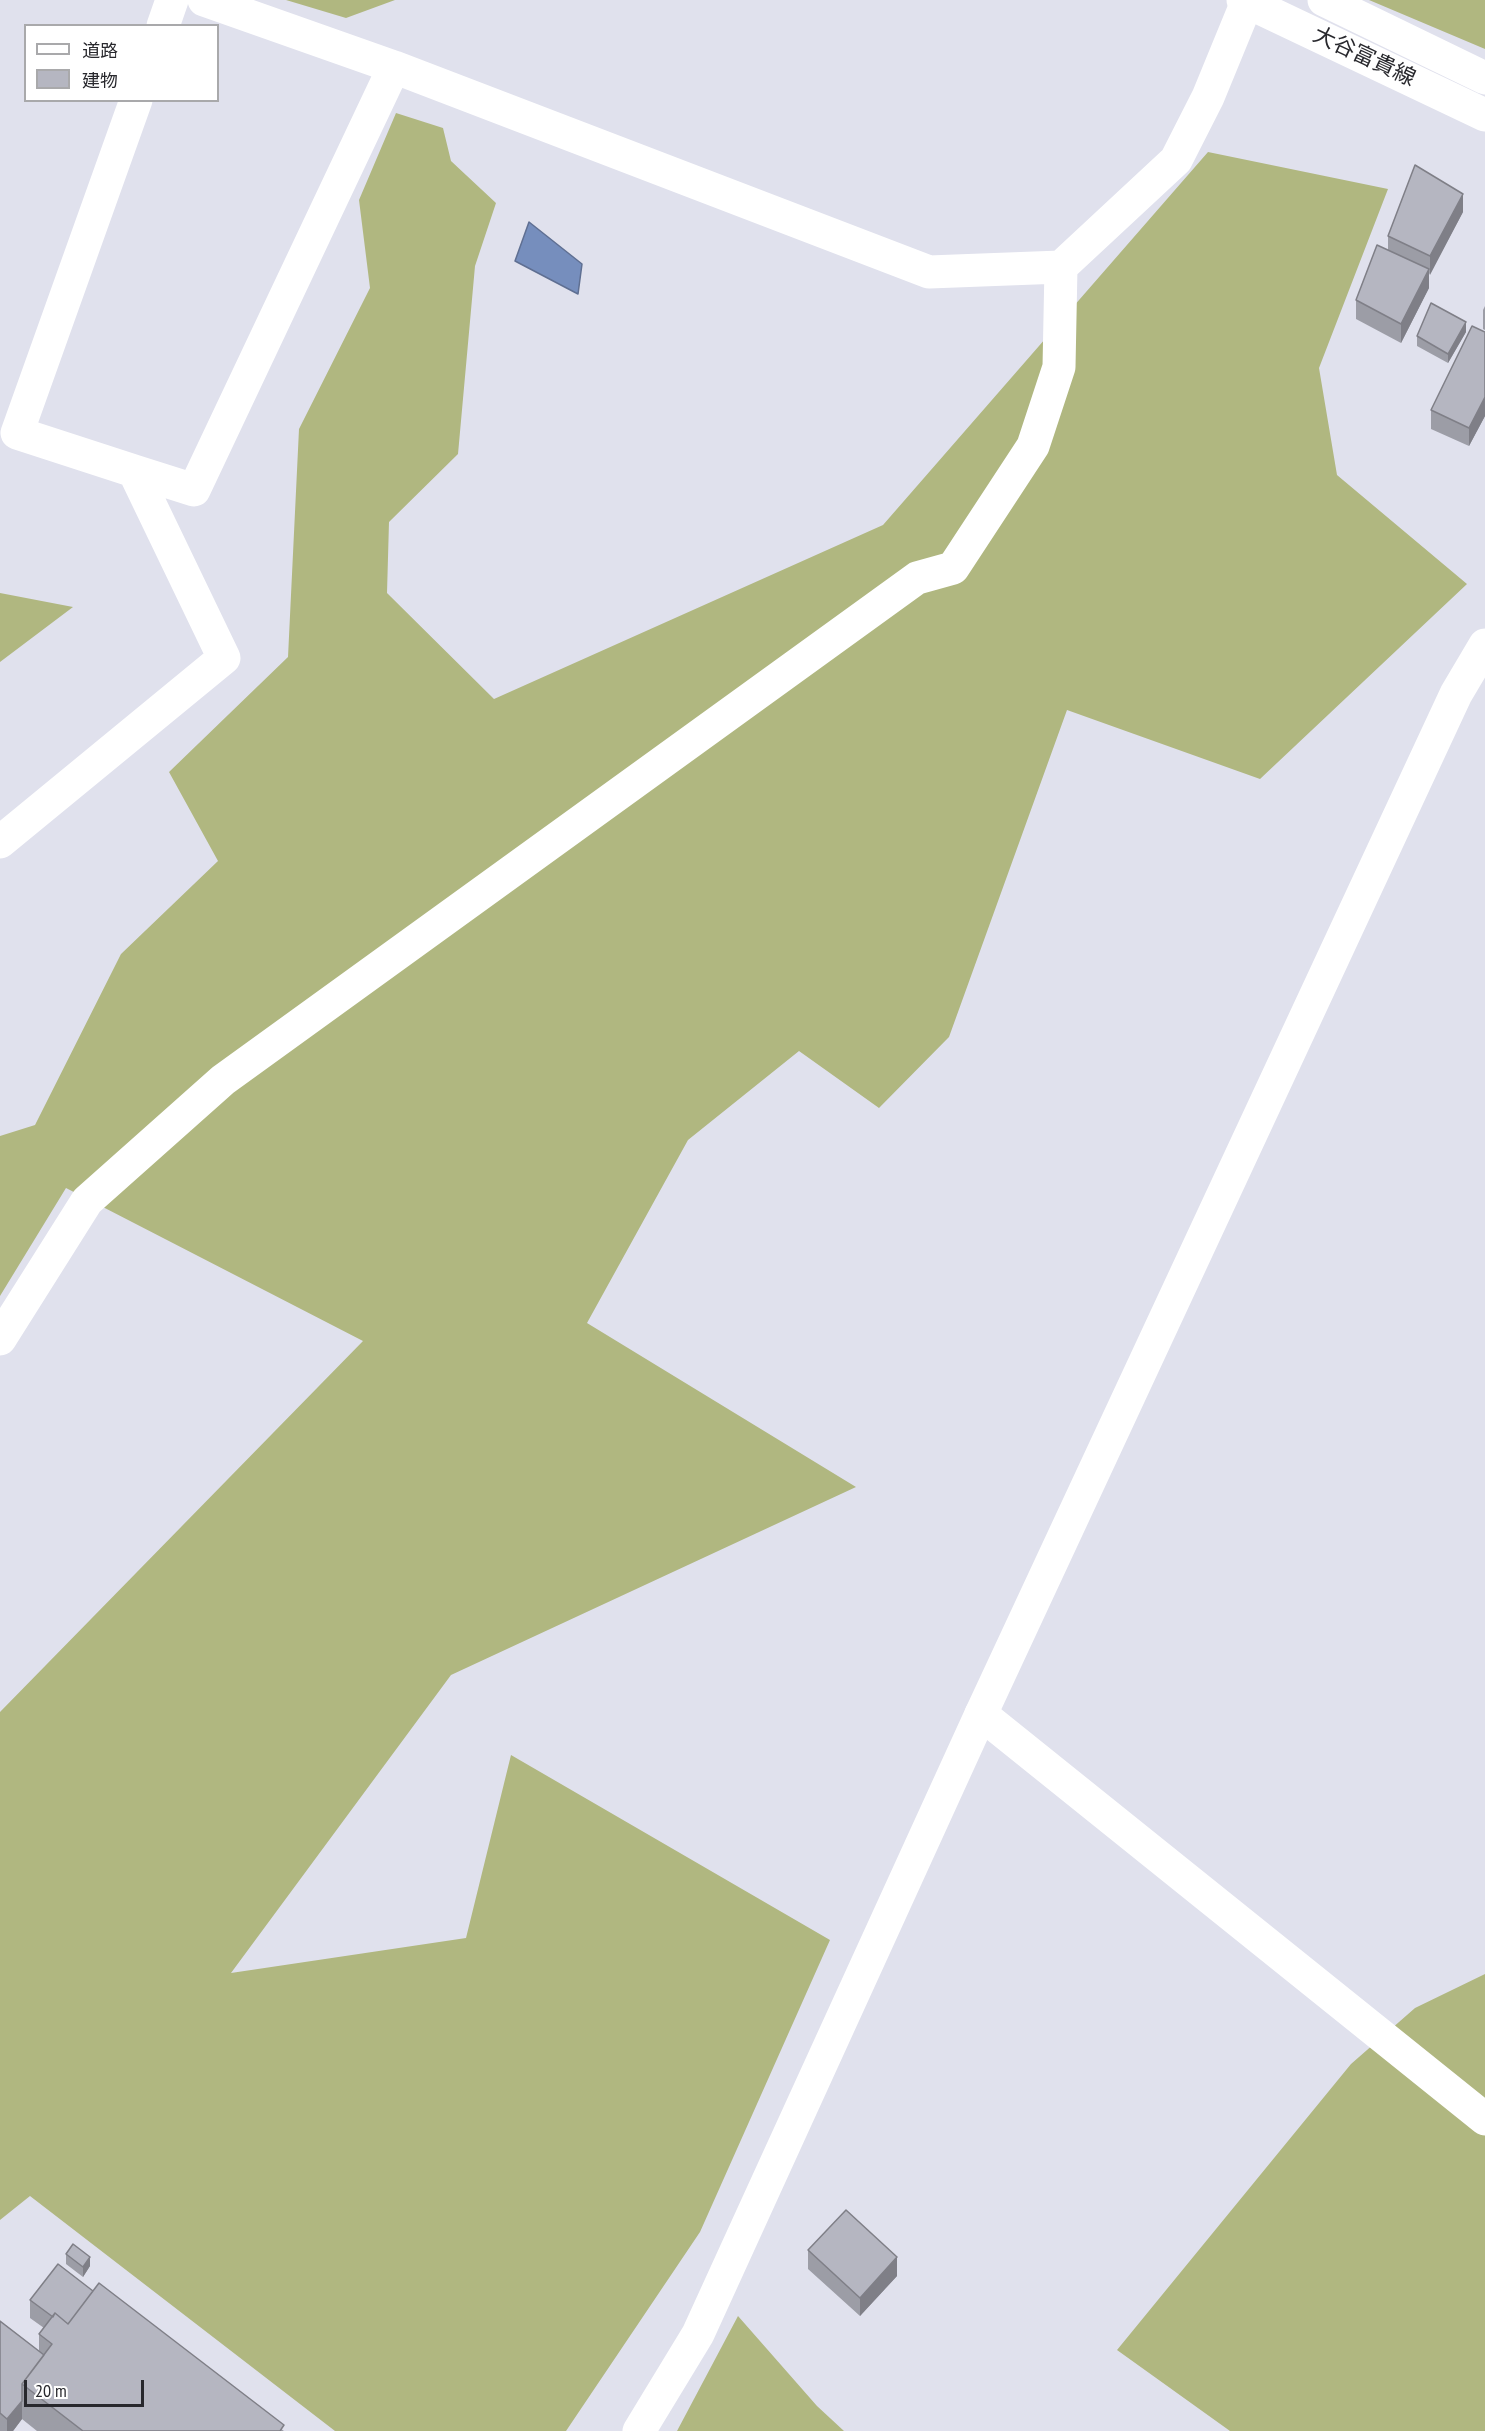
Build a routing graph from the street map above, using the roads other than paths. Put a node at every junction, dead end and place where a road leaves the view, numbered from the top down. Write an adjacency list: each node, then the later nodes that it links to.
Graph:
1 (172, 0): 5 (street)
2 (204, 0): 6 (street)
3 (1324, 0): 7 (street)
4 (1245, 1): 9 (street, 大谷富貴線); 10 (street)
5 (164, 24)
6 (394, 67): 10 (street); 11 (street)
7 (1485, 78)
8 (135, 102): 11 (street)
9 (1485, 115)
10 (1061, 267): 14 (street)
11 (134, 471): 13 (street)
12 (1485, 645): 15 (street)
13 (0, 842)
14 (0, 1339)
15 (981, 1714): 16 (street); 17 (street)
16 (1485, 2119)
17 (639, 2431)

